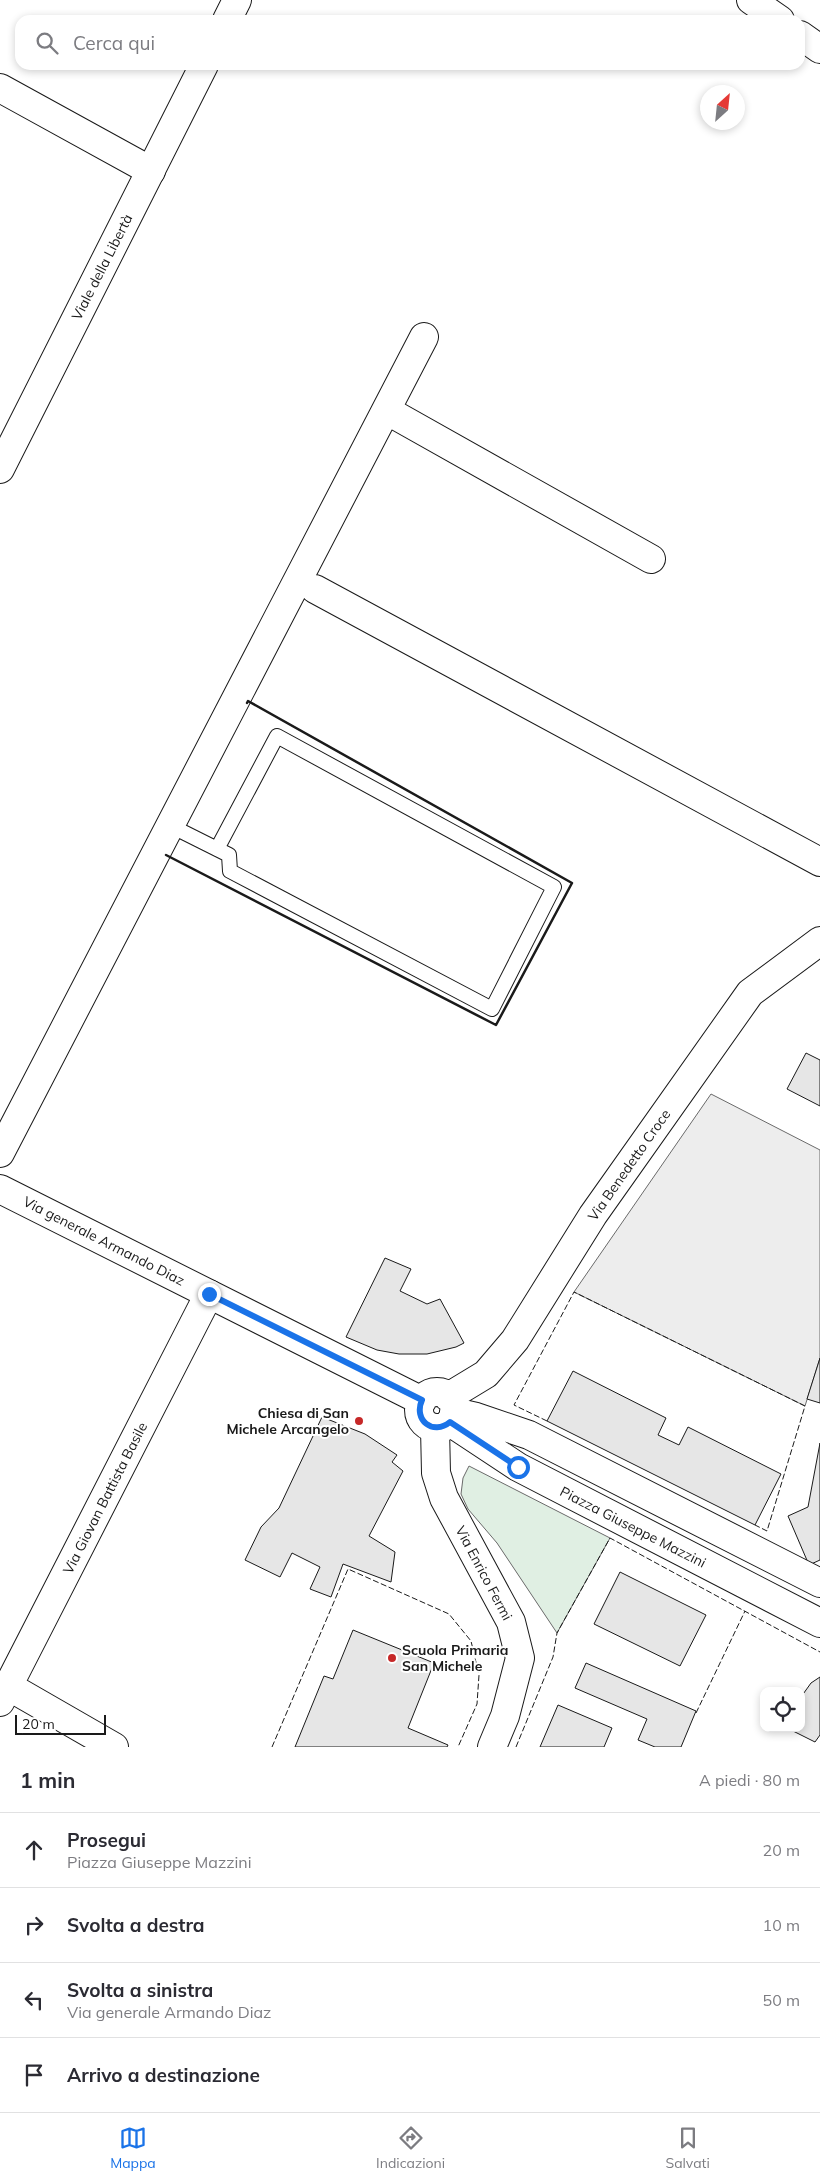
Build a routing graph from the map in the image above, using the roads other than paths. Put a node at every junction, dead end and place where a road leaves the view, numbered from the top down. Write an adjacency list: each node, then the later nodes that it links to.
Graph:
1 (237, 0): 3 (street)
2 (751, 0): 4 (street)
3 (230, 15)
4 (773, 15)
5 (805, 38): 6 (street)
6 (820, 49)
7 (202, 70): 9 (street, Viale della Libertà)
8 (0, 88): 9 (street)
9 (151, 171): 12 (street, Viale della Libertà)
10 (424, 337): 11 (street)
11 (386, 410): 13 (street); 15 (street)
12 (0, 469)
13 (651, 559)
14 (314, 589): 17 (street)
15 (169, 825): 16 (lane); 19 (street)
16 (217, 849): 16 (lane)
17 (820, 862)
18 (820, 941): 22 (street, Via Benedetto Croce)
19 (0, 1153)
20 (0, 1189): 21 (street, Via generale Armando Diaz)
21 (209, 1294): 22 (street, Via generale Armando Diaz); 25 (street, Via Giovan Battista Basile)
22 (442, 1412): 23 (street); 24 (street, Piazza Giuseppe Mazzini); 27 (street, Via Enrico Fermi)
23 (820, 1583)
24 (820, 1623)
25 (4, 1694): 26 (street)
26 (114, 1747)
27 (492, 1747)

